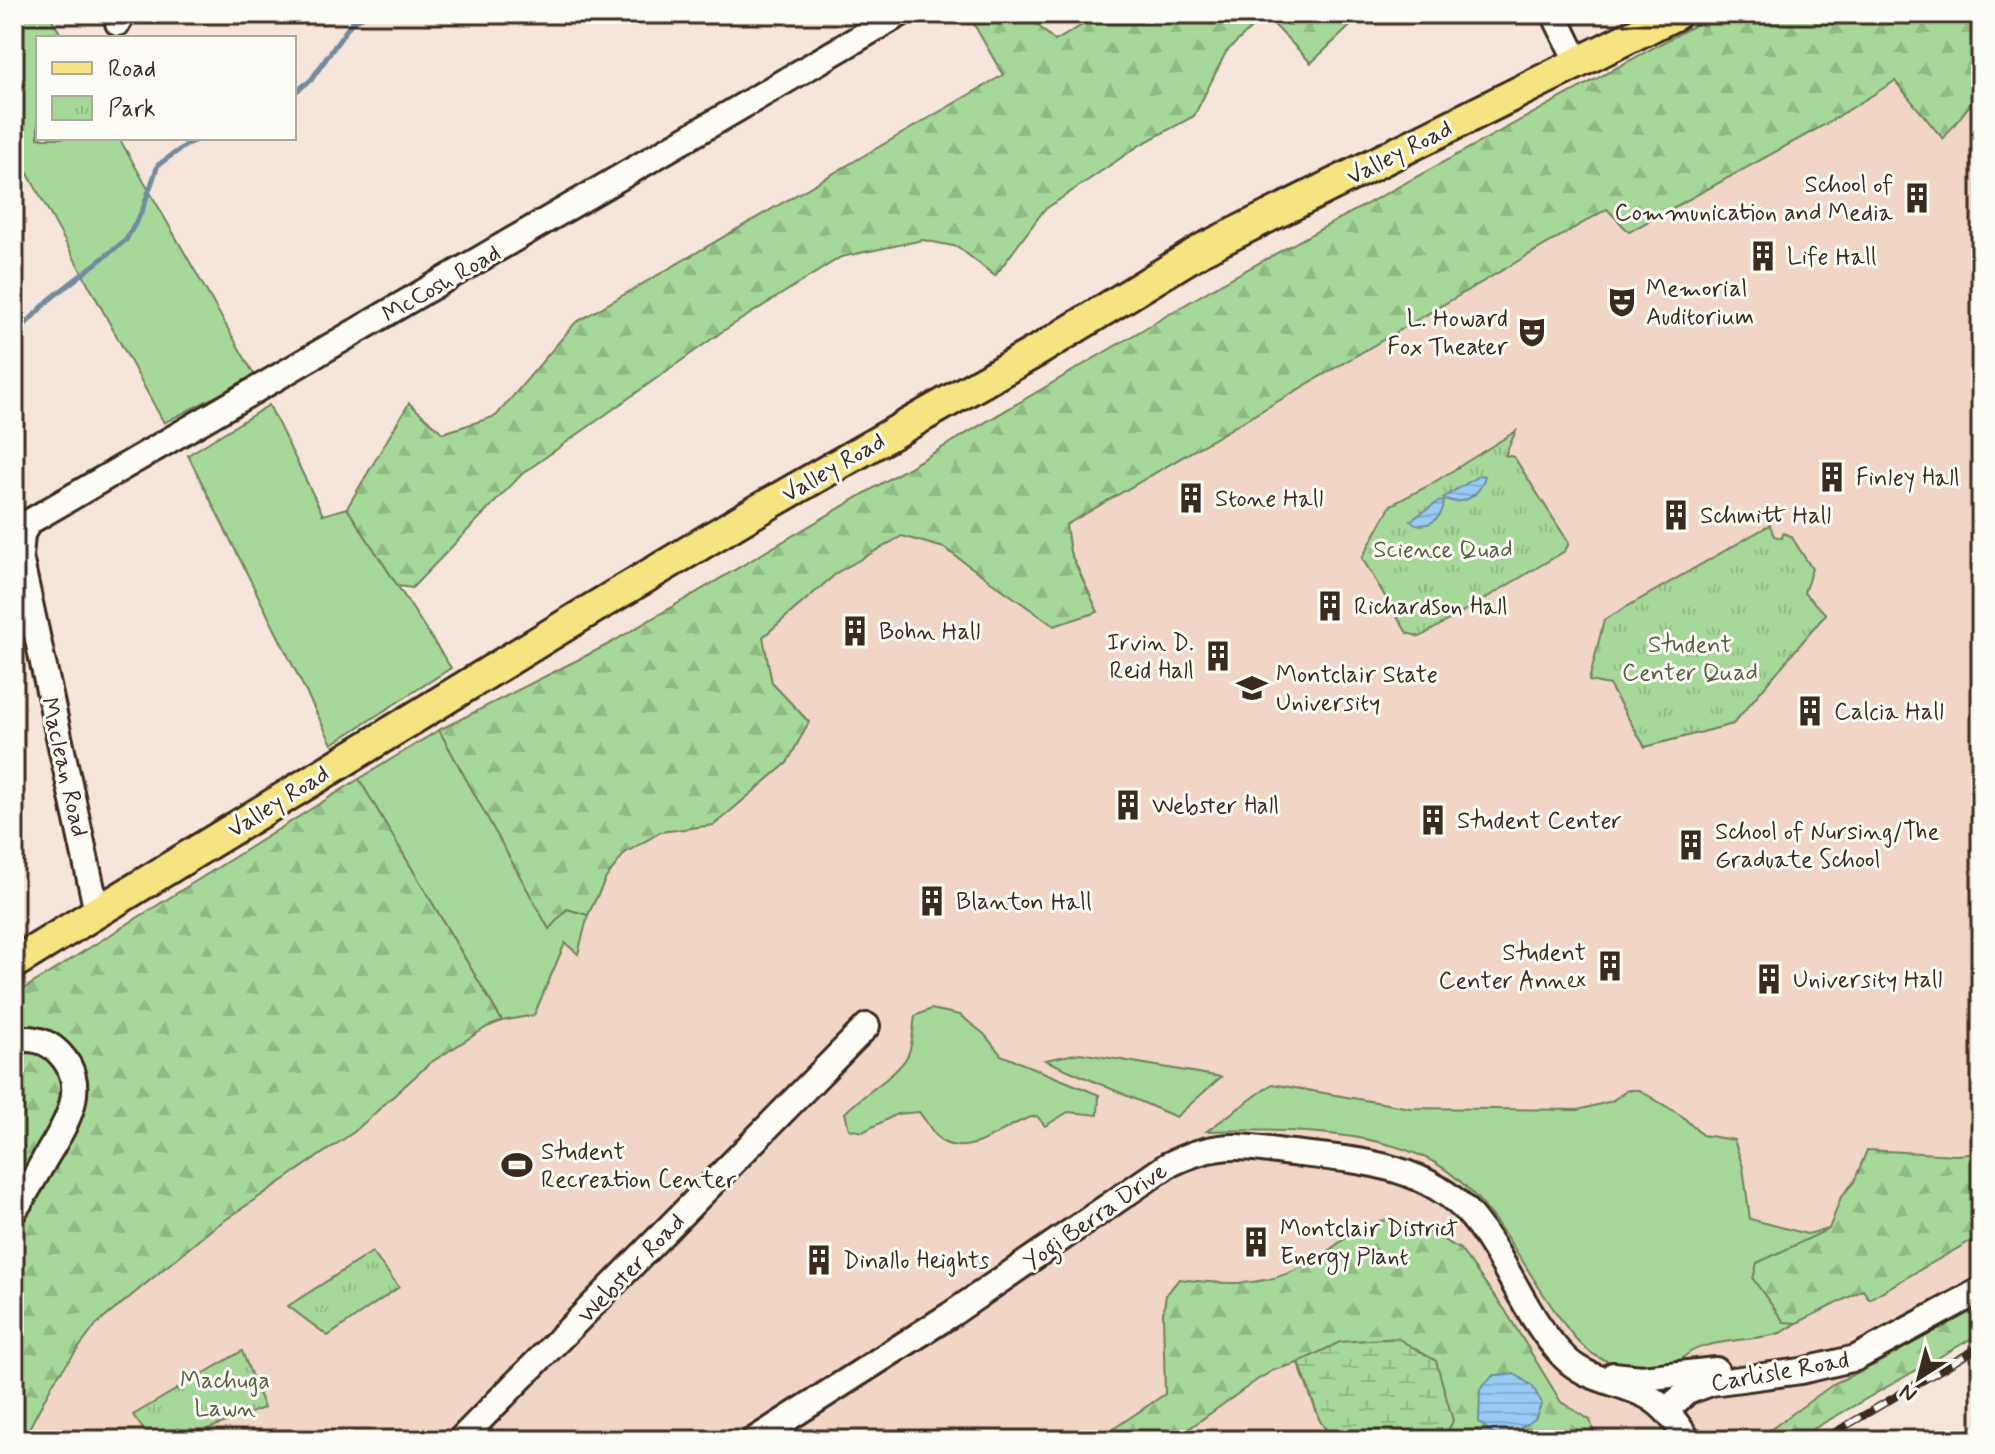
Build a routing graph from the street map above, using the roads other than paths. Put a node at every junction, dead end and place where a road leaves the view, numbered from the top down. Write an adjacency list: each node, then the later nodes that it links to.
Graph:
1 (900, 14): 5 (street, McCosh Road)
2 (1554, 14): 4 (street)
3 (1676, 14): 4 (main road, Valley Road)
4 (1578, 63): 6 (main road, Valley Road)
5 (24, 574): 6 (street, Maclean Road)
6 (97, 912): 7 (main road, Valley Road)
7 (14, 963)
8 (867, 1026): 15 (street, Webster Road)
9 (14, 1040): 10 (street)
10 (14, 1211)
11 (1981, 1290): 13 (street, Carlisle Road)
12 (1578, 1367): 13 (street); 14 (street, Yogi Berra Drive); 16 (street, Yogi Berra Drive)
13 (1796, 1371): 14 (street, Carlisle Road)
14 (1666, 1410): 17 (street)
15 (460, 1440)
16 (754, 1440)
17 (1688, 1440)

